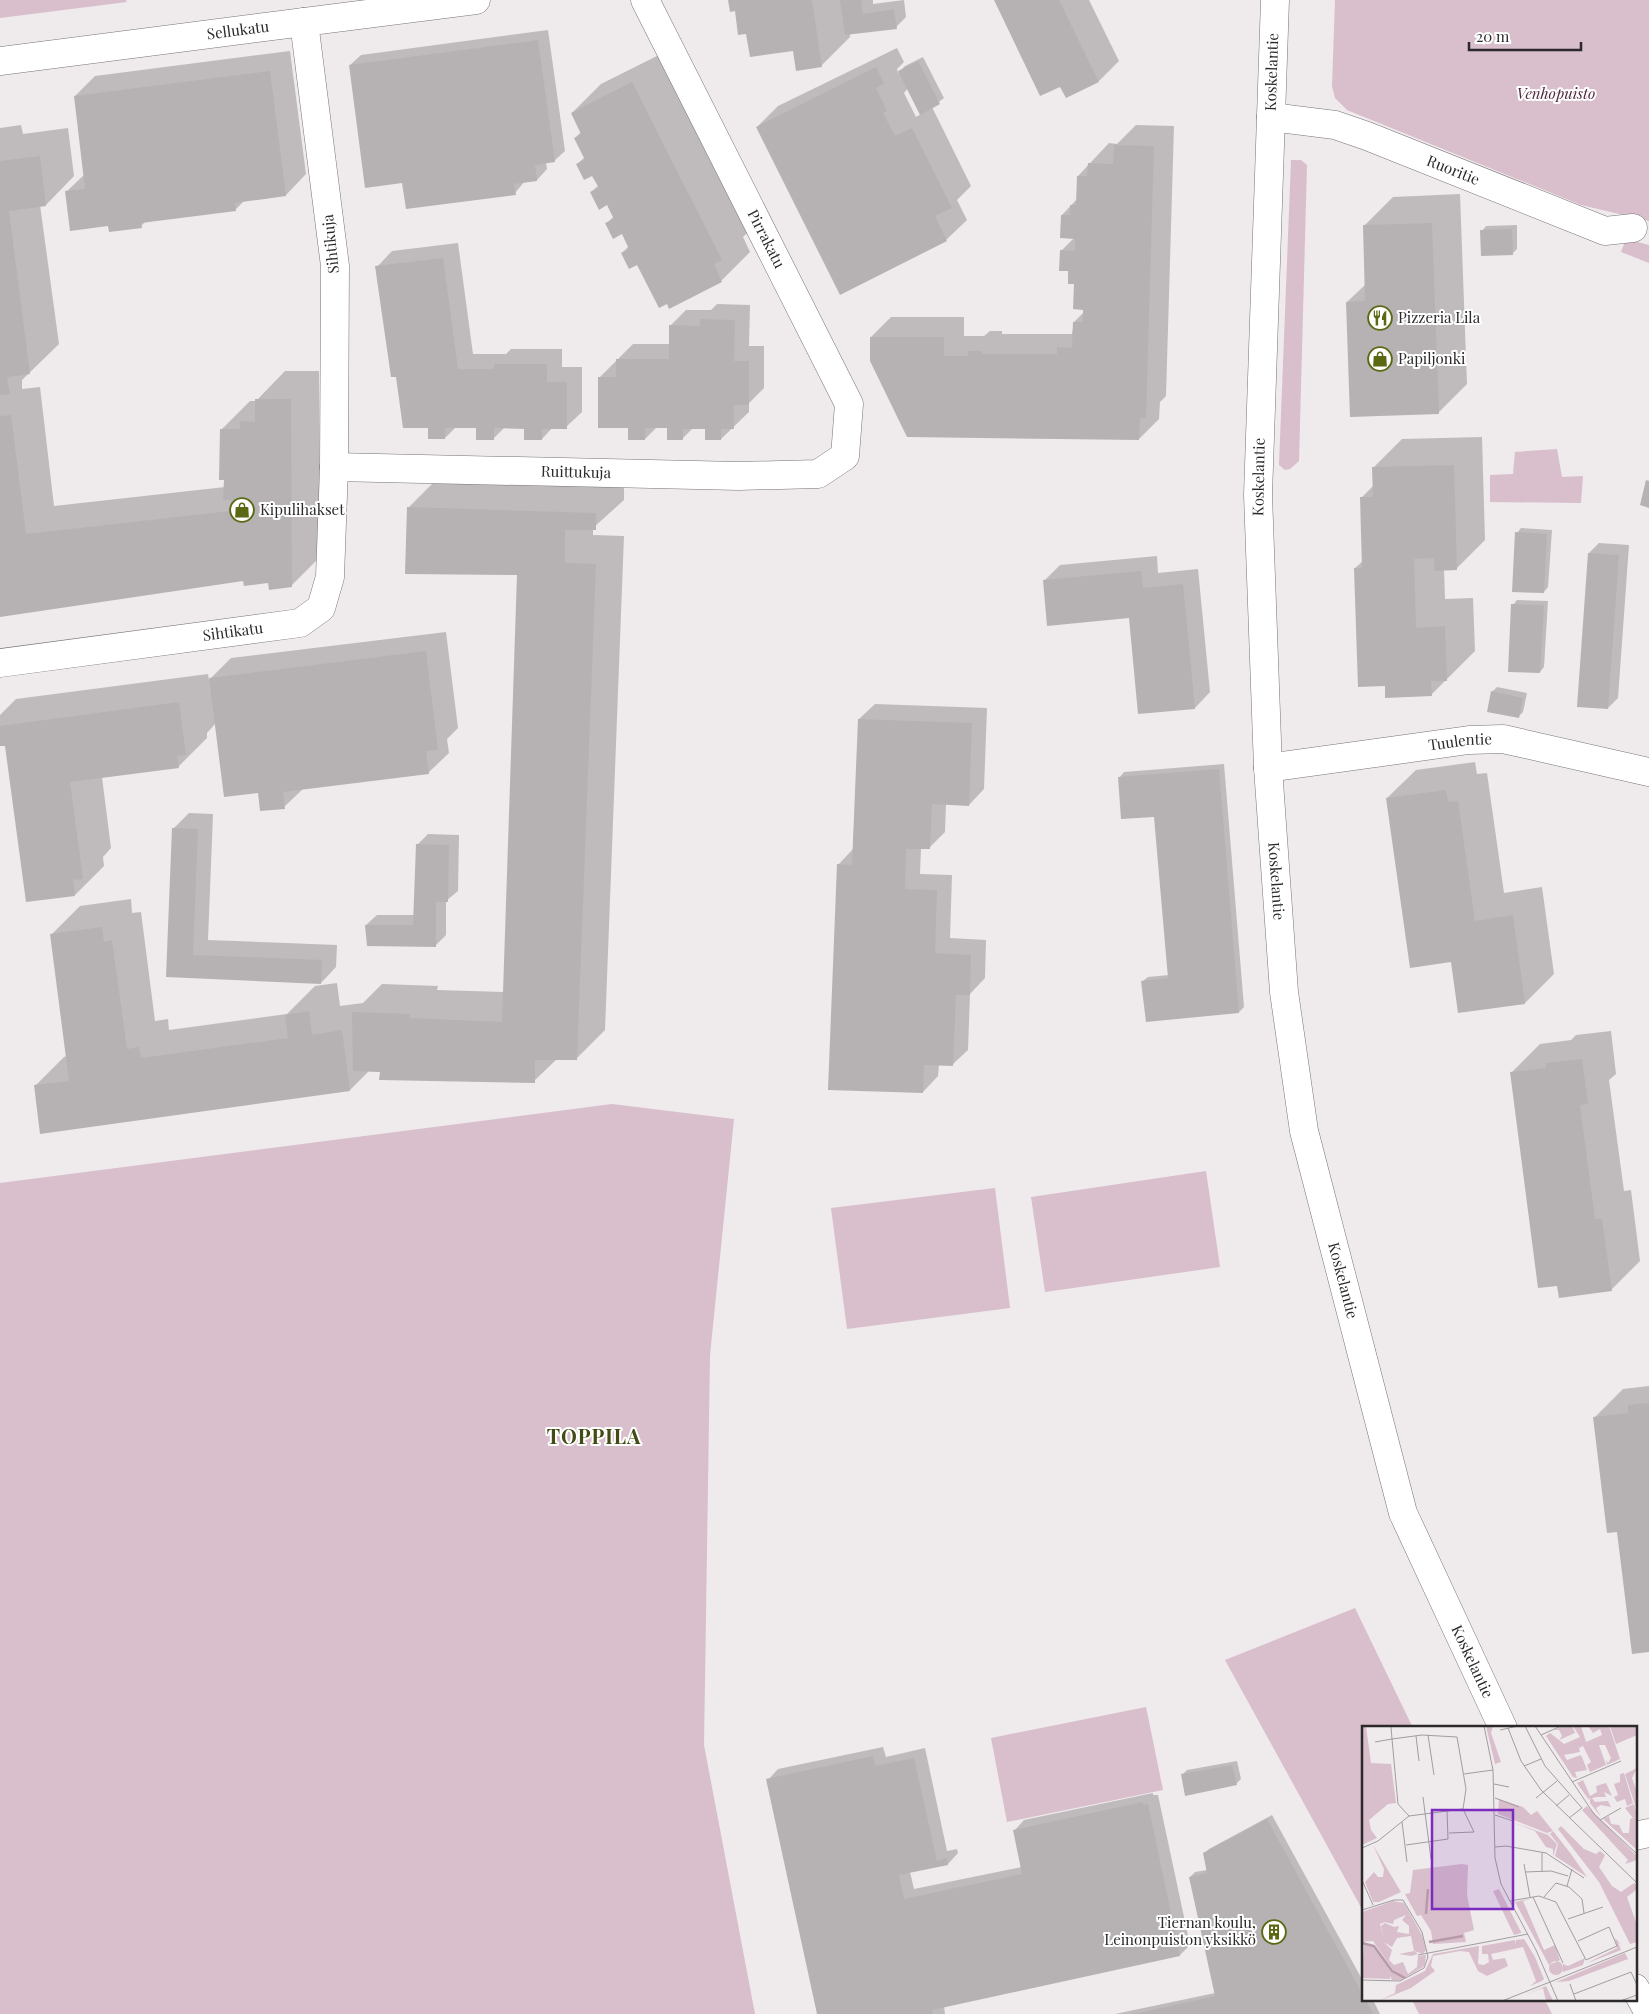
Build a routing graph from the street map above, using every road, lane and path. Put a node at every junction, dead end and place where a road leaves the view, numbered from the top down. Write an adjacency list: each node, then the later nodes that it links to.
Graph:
1 (476, 0): 4 (street, Sellukatu)
2 (645, 0): 9 (street, Pirrakatu)
3 (1274, 0): 6 (street, Koskelantie)
4 (304, 22): 5 (street, Sellukatu); 8 (street, Sihtikuja)
5 (0, 61)
6 (1271, 117): 7 (street, Ruoritie); 11 (street, Koskelantie)
7 (1633, 228)
8 (334, 467): 9 (street, Ruittukuja); 10 (street, Sihtikatu)
9 (818, 474)
10 (0, 663)
11 (1268, 768): 12 (street, Tuulentie); 13 (street, Koskelantie)
12 (1649, 772)
13 (1502, 1726)
14 (1649, 1833): 15 (street)
15 (1636, 1836)
16 (1636, 1990): 17 (street)
17 (1649, 2013)

